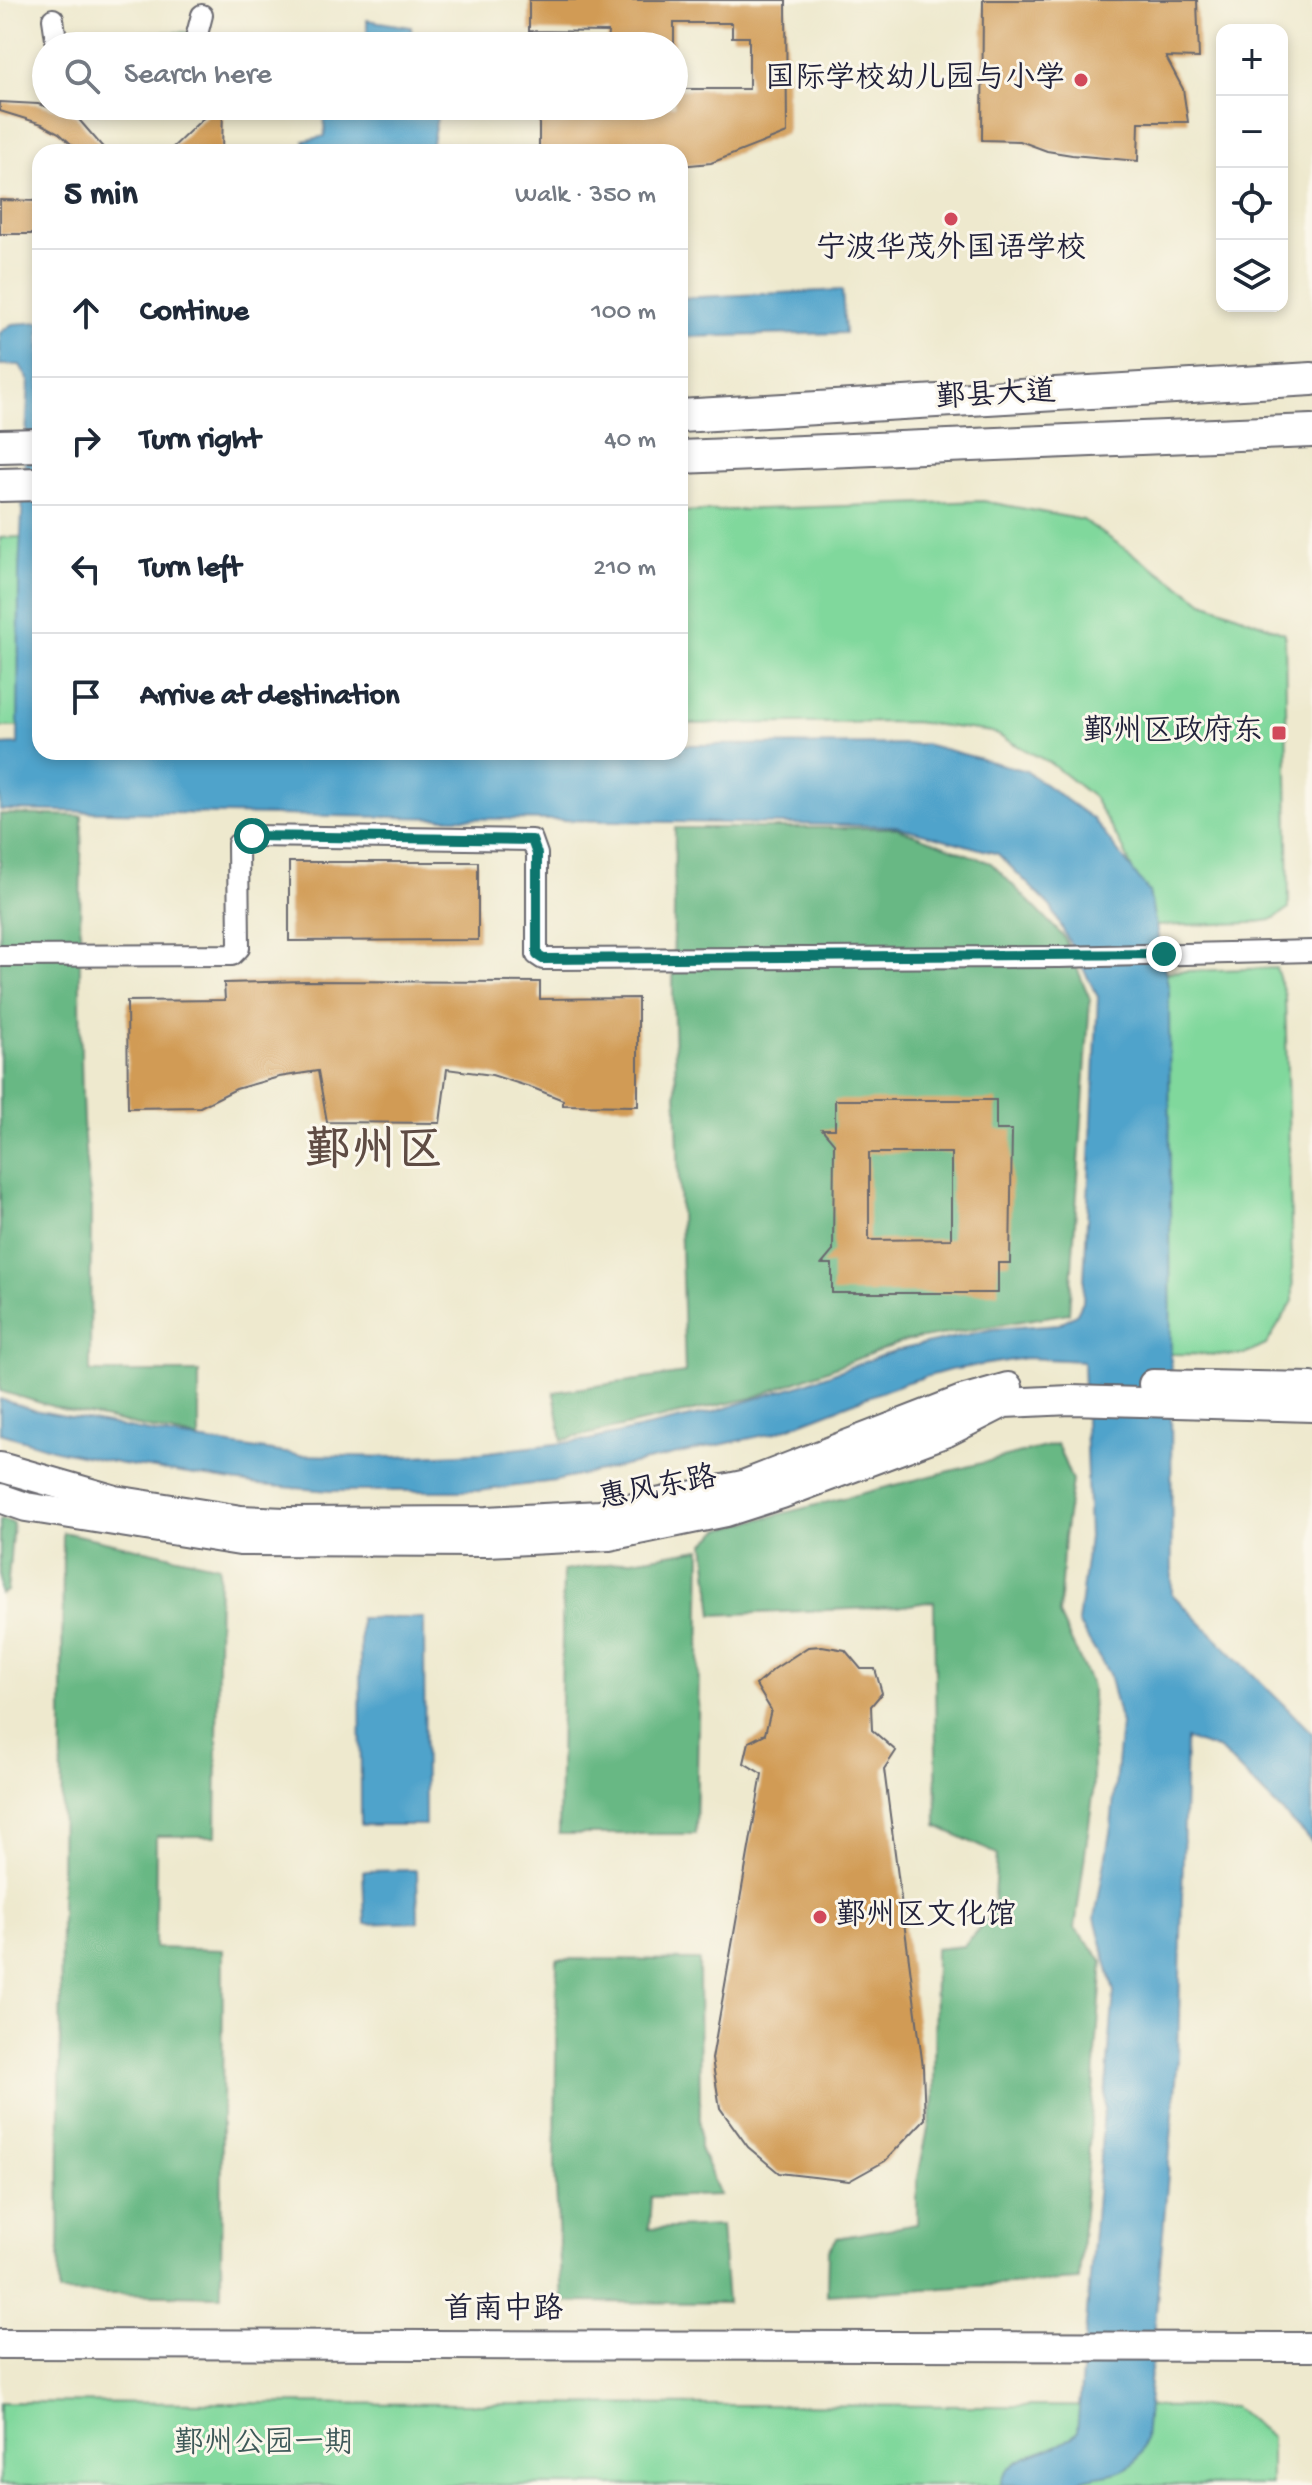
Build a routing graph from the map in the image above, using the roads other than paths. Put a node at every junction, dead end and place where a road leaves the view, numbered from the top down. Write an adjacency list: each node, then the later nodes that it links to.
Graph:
1 (202, 15): 4 (street)
2 (53, 19): 3 (street)
3 (55, 32)
4 (198, 32)
5 (1312, 379): 6 (main road, 鄞县大道)
6 (688, 416)
7 (1312, 431): 8 (main road, 鄞县大道)
8 (688, 457)
9 (32, 484): 10 (main road)
10 (2, 485)
11 (1312, 951): 12 (street)
12 (0, 956)
13 (1312, 1387): 15 (street, 惠风东路)
14 (1073, 1391): 15 (street, 惠风东路); 17 (street, 惠风东路); 18 (street, 惠风东路)
15 (1175, 1395): 16 (street, 惠风东路)
16 (1312, 1407)
17 (0, 1467)
18 (0, 1498)
19 (0, 2344): 20 (street, 首南中路)
20 (1312, 2347)

